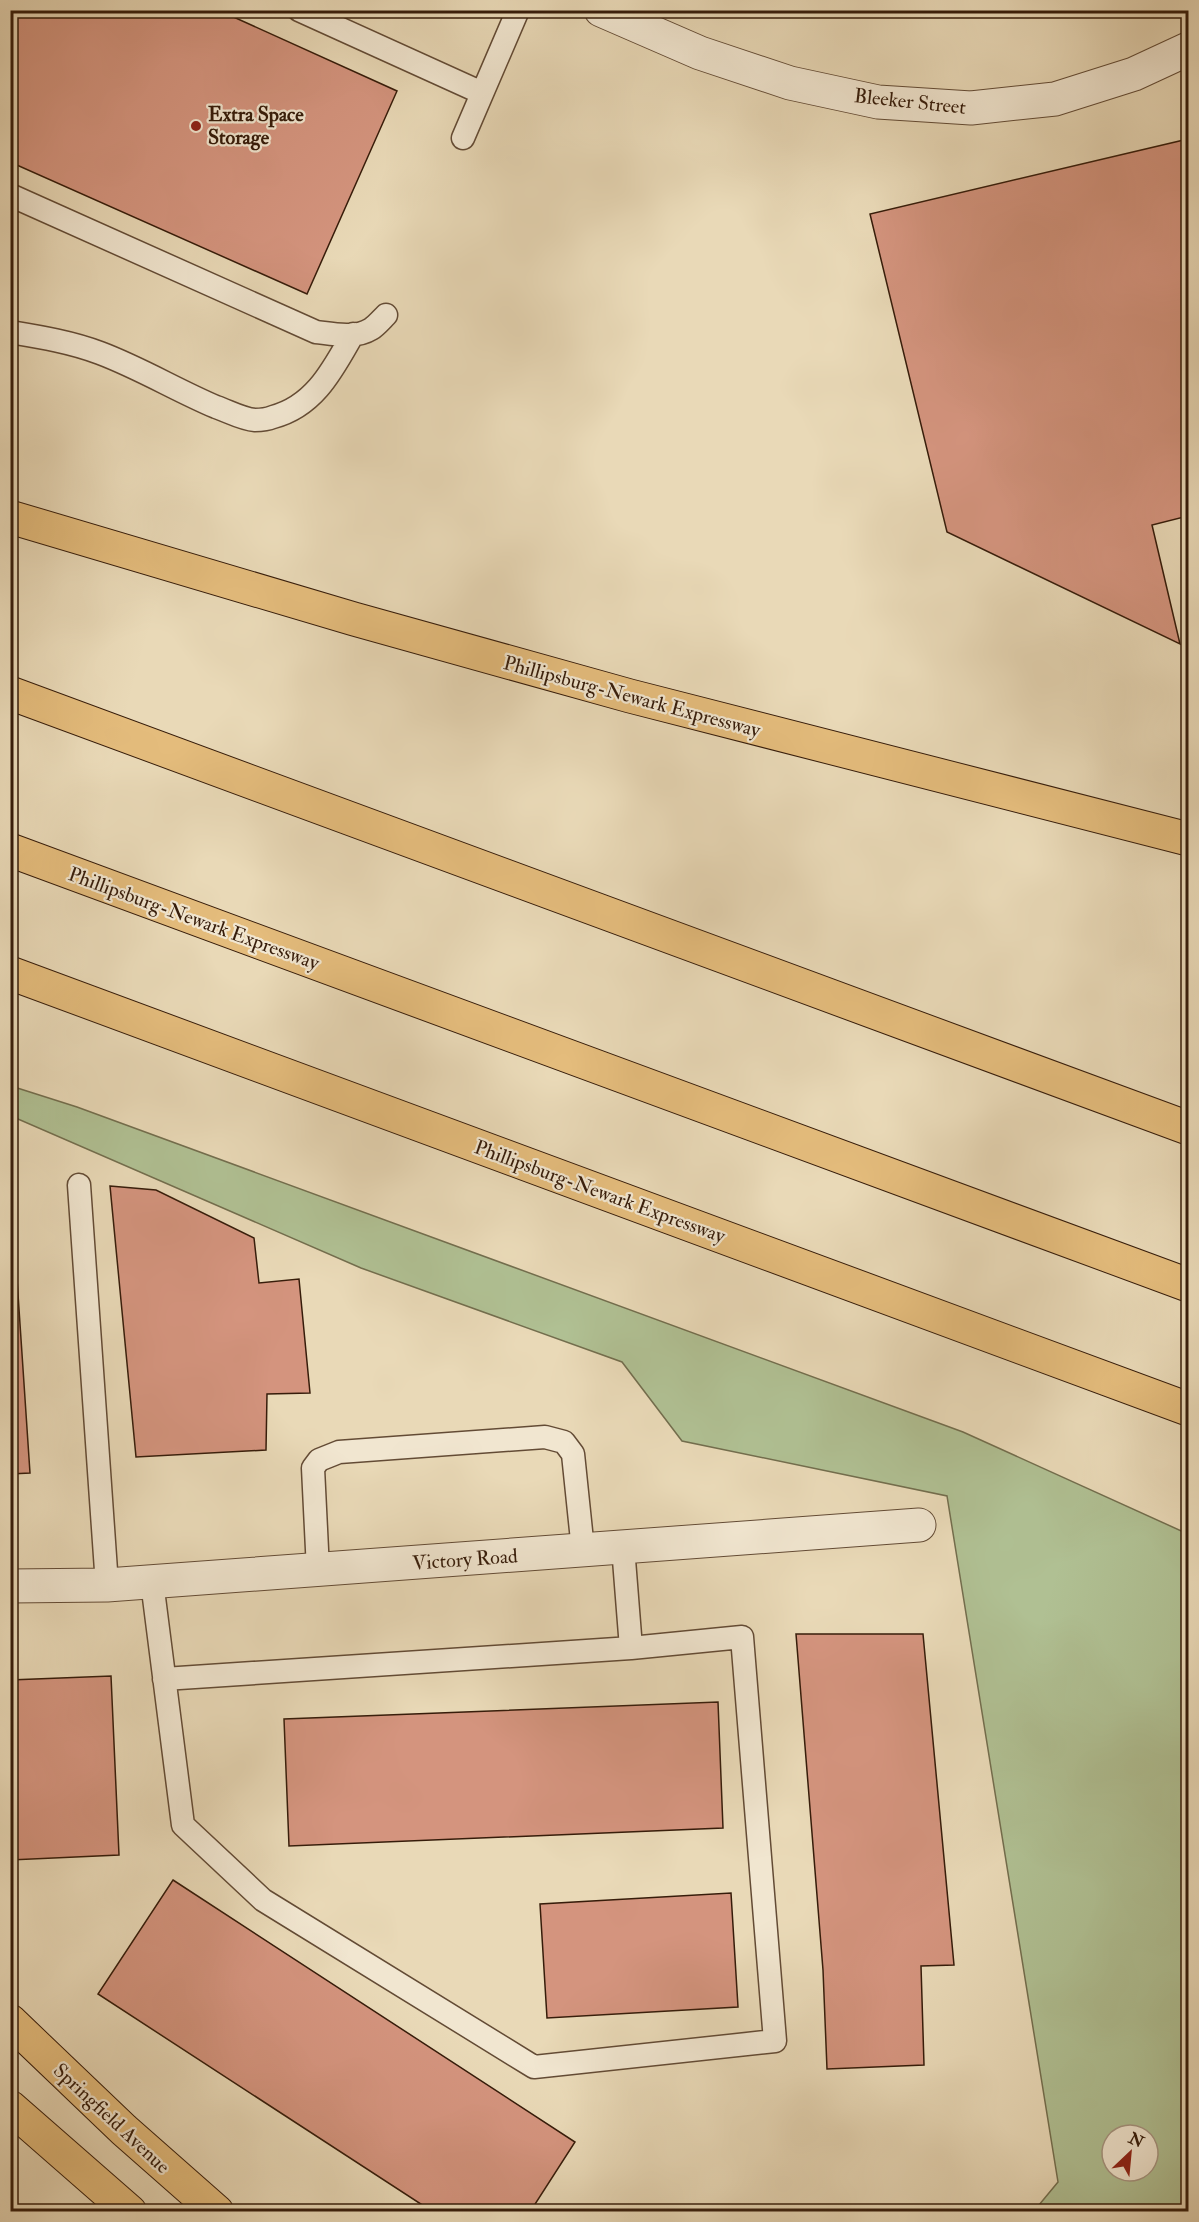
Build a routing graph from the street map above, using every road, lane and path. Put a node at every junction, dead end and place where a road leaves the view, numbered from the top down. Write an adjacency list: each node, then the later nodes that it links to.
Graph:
1 (299, 10): 5 (lane)
2 (518, 10): 5 (lane)
3 (602, 10): 4 (street, Bleeker Street)
4 (1188, 49)
5 (482, 93): 6 (lane)
6 (463, 138)
7 (10, 195): 10 (lane)
8 (386, 315): 10 (lane)
9 (10, 332): 10 (lane)
10 (353, 334)
11 (10, 517): 13 (main road, Phillipsburg-Newark Expressway)
12 (10, 693): 16 (main road)
13 (1188, 839)
14 (10, 850): 18 (main road, Phillipsburg-Newark Expressway)
15 (10, 973): 19 (main road, Phillipsburg-Newark Expressway)
16 (1188, 1126)
17 (79, 1185): 26 (lane)
18 (1188, 1285)
19 (1188, 1409)
20 (919, 1525): 21 (street, Victory Road)
21 (623, 1547): 22 (street, Victory Road); 27 (lane)
22 (584, 1550): 23 (street, Victory Road); 23 (lane)
23 (318, 1570): 24 (street, Victory Road)
24 (152, 1582): 26 (street, Victory Road); 28 (lane)
25 (10, 1586): 26 (street, Victory Road)
26 (107, 1586)
27 (631, 1648): 28 (lane); 28 (lane)
28 (164, 1679)
29 (10, 2021): 32 (main road, Springfield Avenue)
30 (10, 2107): 31 (main road)
31 (130, 2211)
32 (217, 2211)

